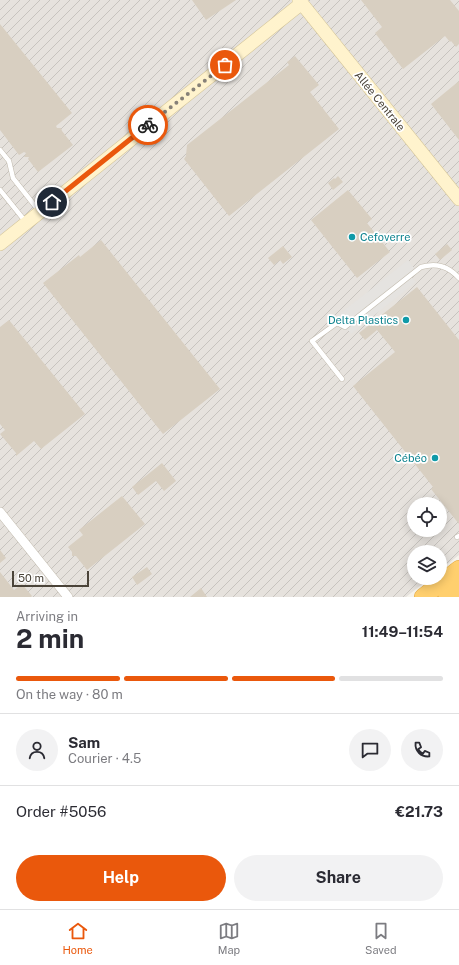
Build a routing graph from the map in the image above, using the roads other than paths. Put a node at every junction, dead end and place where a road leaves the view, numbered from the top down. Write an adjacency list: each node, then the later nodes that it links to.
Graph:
1 (301, 2): 4 (street, Allée Centrale); 5 (street)
2 (0, 150): 5 (lane)
3 (0, 190): 6 (lane)
4 (459, 199)
5 (40, 212): 6 (street)
6 (26, 223): 7 (street)
7 (0, 244)
8 (459, 278): 9 (lane)
9 (342, 379)
10 (0, 512): 13 (street)
11 (459, 569): 14 (highway)
12 (459, 587): 15 (highway)
13 (68, 597)
14 (423, 597)
15 (447, 597)

